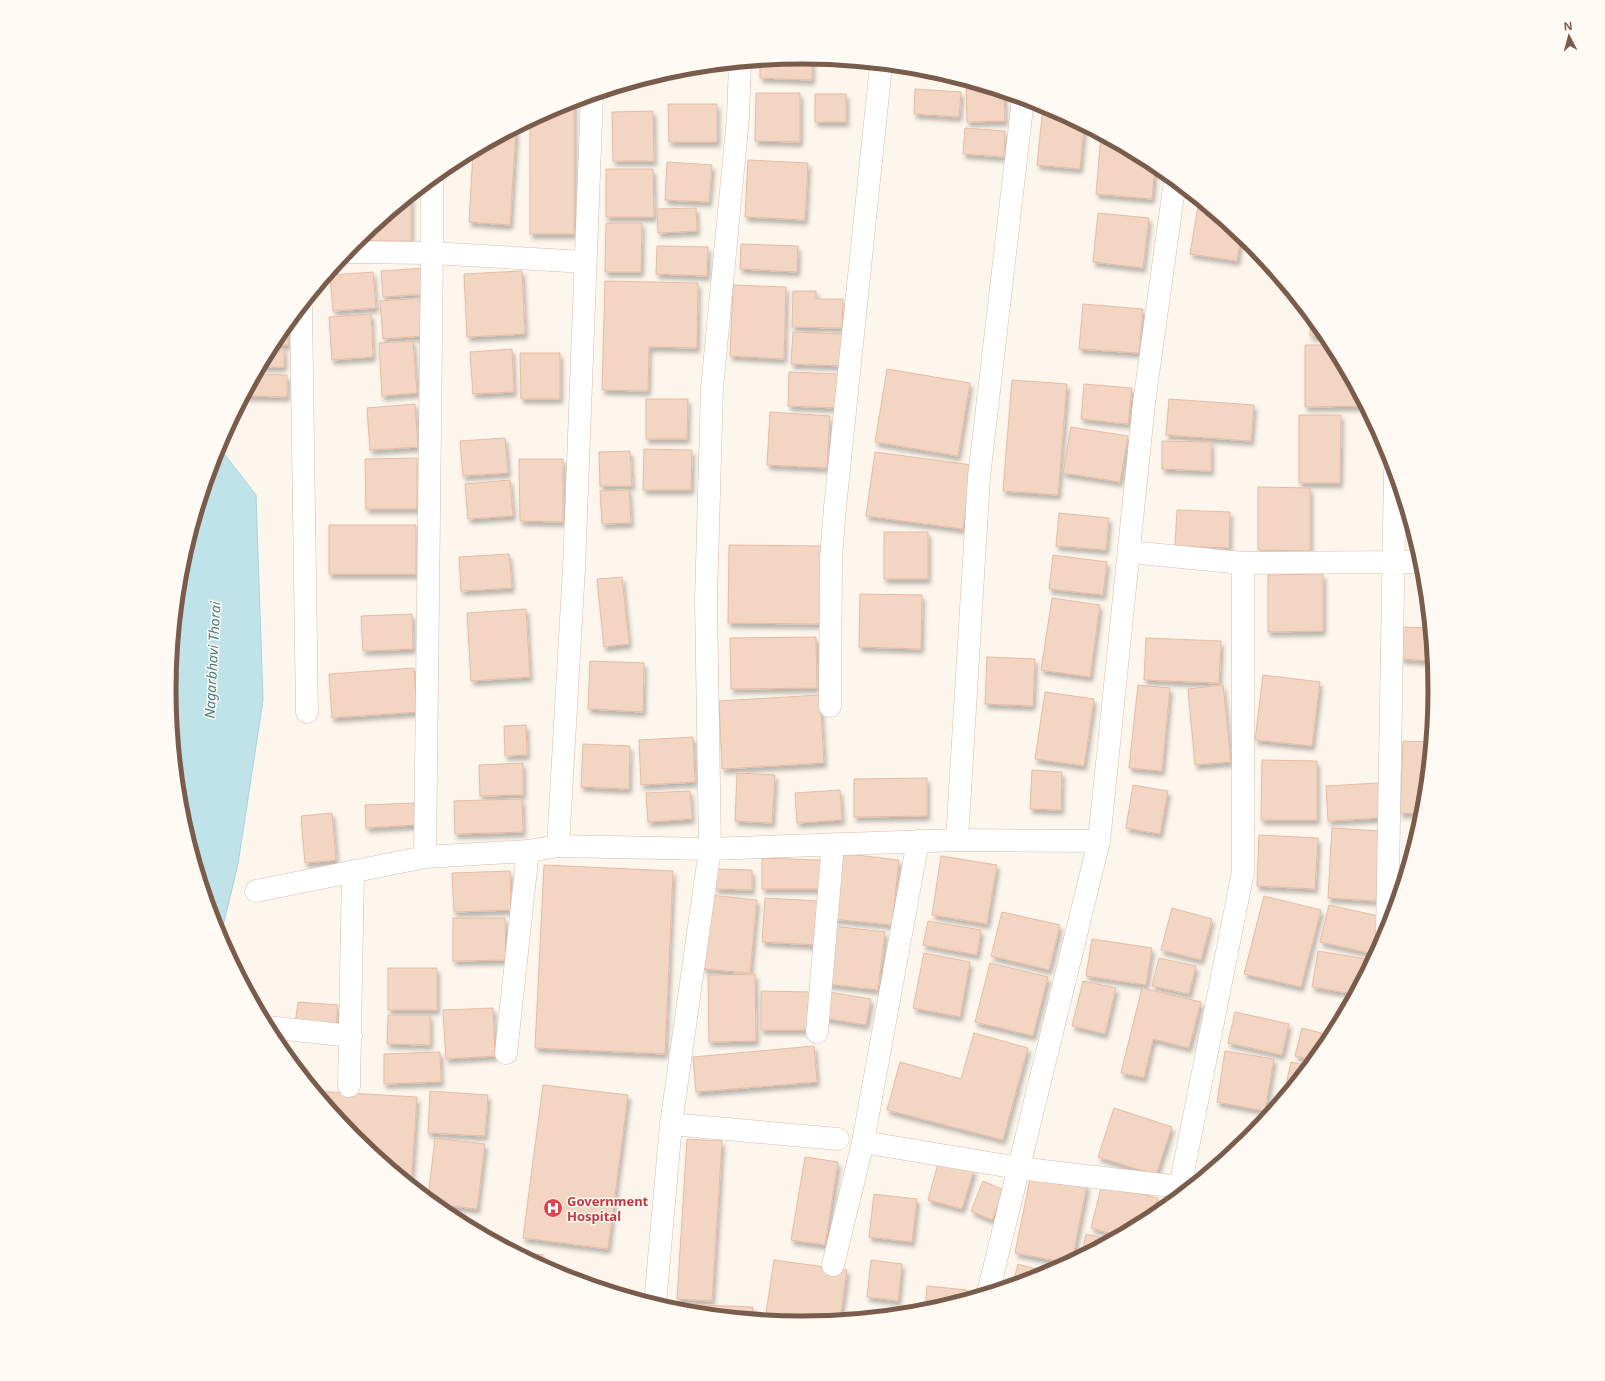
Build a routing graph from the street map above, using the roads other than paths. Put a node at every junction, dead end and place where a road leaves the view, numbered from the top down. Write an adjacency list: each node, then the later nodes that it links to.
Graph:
1 (740, 67): 23 (street)
2 (881, 69): 16 (street)
3 (592, 101): 9 (street)
4 (1022, 104): 18 (street)
5 (432, 185): 8 (street)
6 (1174, 186): 12 (street)
7 (354, 252): 8 (street)
8 (432, 253): 9 (street); 25 (street)
9 (585, 262): 22 (street)
10 (301, 315): 17 (street)
11 (1395, 486): 13 (street)
12 (1129, 552): 15 (street); 20 (street)
13 (1393, 562): 14 (street); 15 (street); 28 (street)
14 (1416, 562)
15 (1243, 563): 38 (street)
16 (830, 706)
17 (307, 712)
18 (957, 840): 19 (street); 20 (street)
19 (918, 841): 21 (street); 36 (street)
20 (1100, 841): 37 (street)
21 (833, 844): 23 (street); 30 (street)
22 (558, 846): 23 (street); 24 (street)
23 (710, 849): 34 (street)
24 (528, 851): 25 (street); 32 (street)
25 (424, 856): 26 (street)
26 (353, 871): 27 (street); 31 (street)
27 (256, 891)
28 (1387, 914)
29 (275, 1028): 31 (street)
30 (817, 1032)
31 (351, 1036): 33 (street)
32 (506, 1053)
33 (349, 1086)
34 (671, 1124): 35 (street); 42 (street)
35 (838, 1139)
36 (863, 1142): 37 (street); 40 (street)
37 (1018, 1168): 39 (street); 41 (street)
38 (1183, 1189)
39 (1179, 1192)
40 (833, 1264)
41 (989, 1289)
42 (655, 1299)

